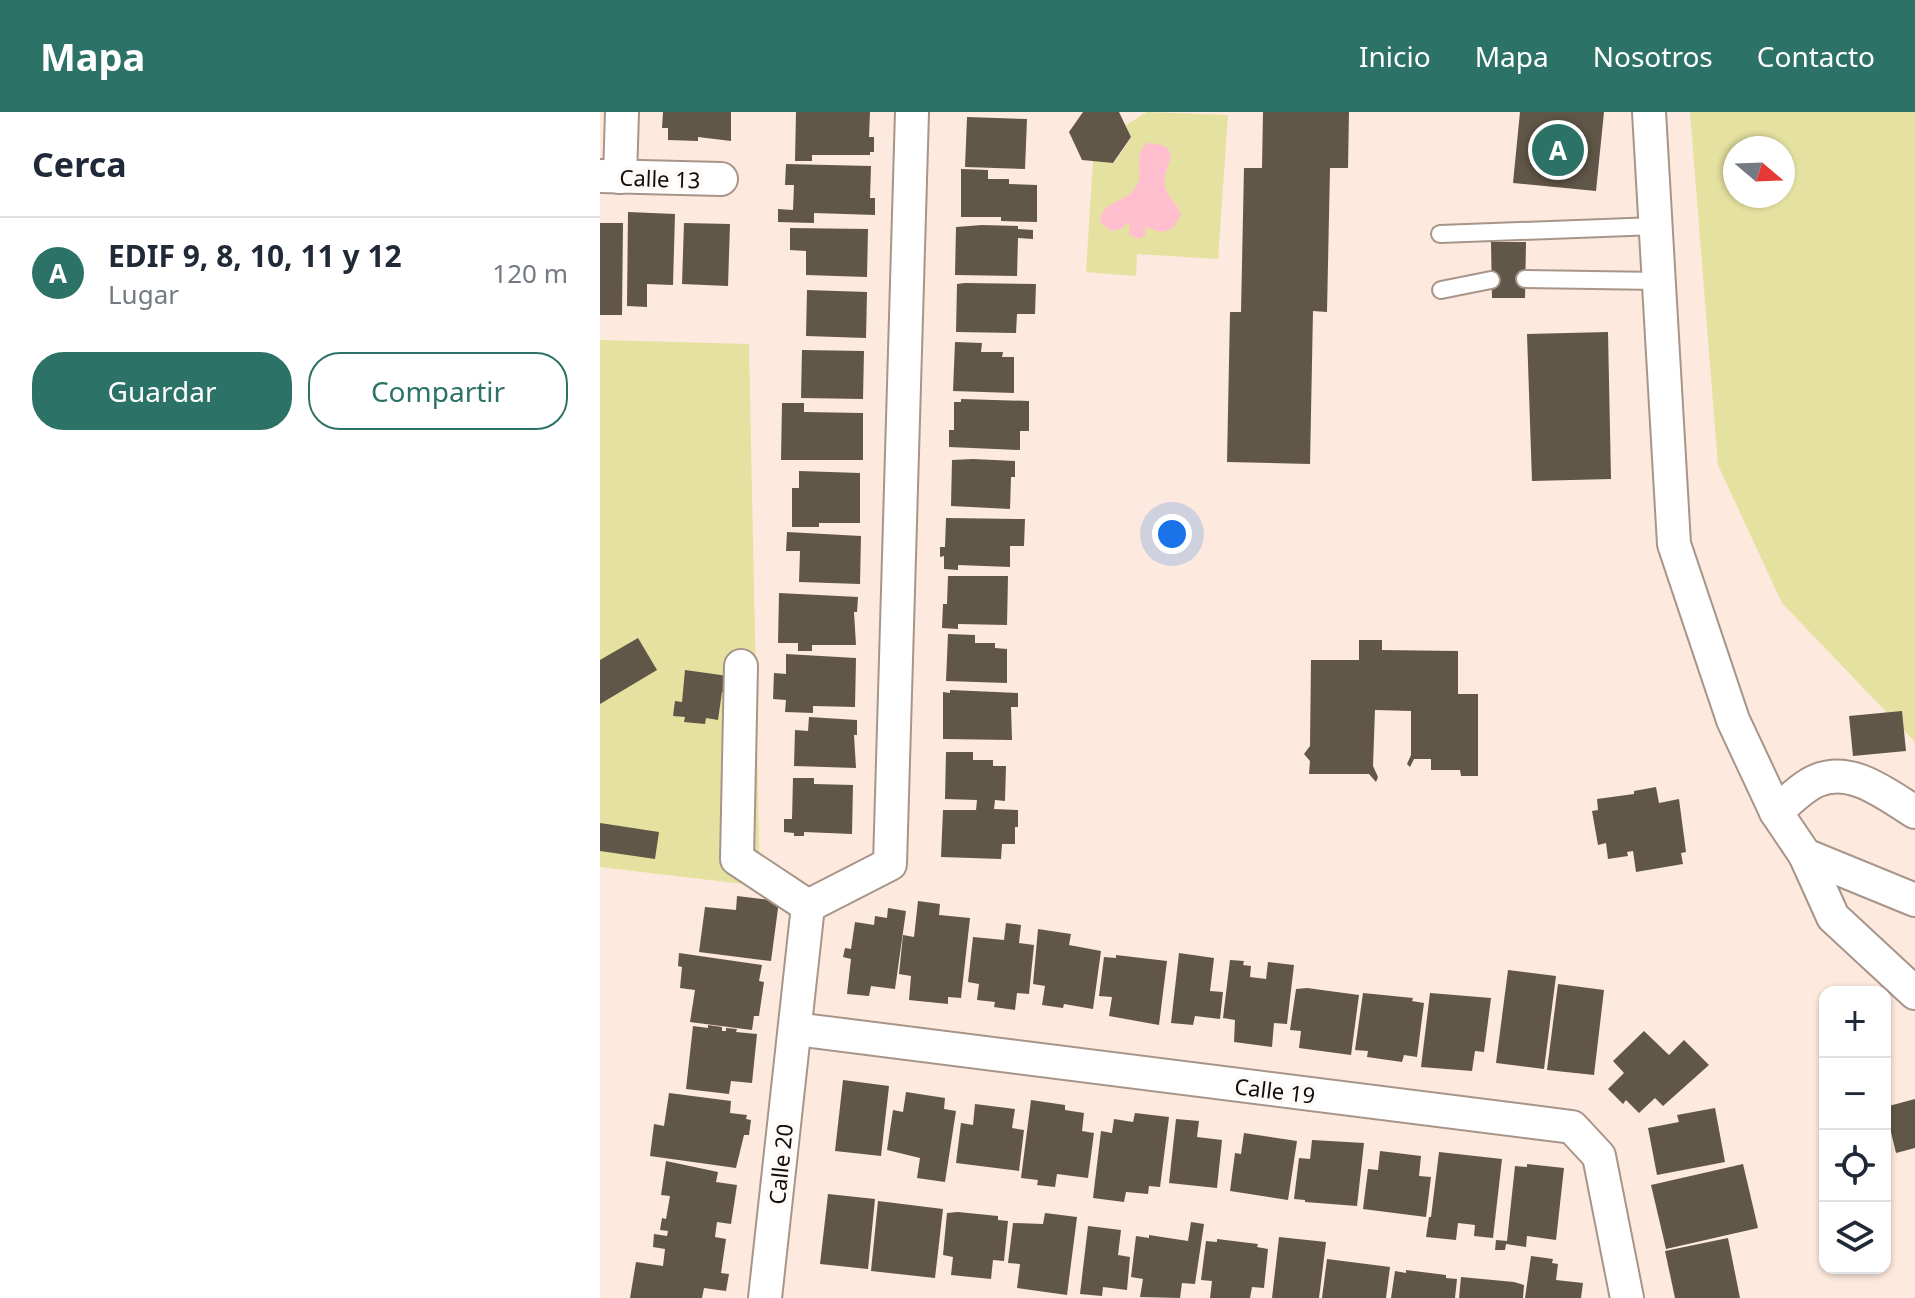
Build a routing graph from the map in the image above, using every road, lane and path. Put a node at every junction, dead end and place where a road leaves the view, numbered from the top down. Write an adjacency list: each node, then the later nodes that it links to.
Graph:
1 (622, 112): 4 (street)
2 (912, 112): 17 (street)
3 (1649, 112): 6 (street)
4 (610, 176): 5 (street, Calle 13)
5 (721, 179)
6 (1656, 226): 7 (lane); 10 (street)
7 (1440, 234)
8 (1525, 279): 10 (lane)
9 (1491, 280): 11 (lane)
10 (1659, 281): 13 (street)
11 (1441, 290)
12 (741, 666): 17 (street)
13 (1776, 812): 14 (street); 15 (street)
14 (1915, 812)
15 (1805, 855): 16 (street); 18 (street)
16 (1915, 900)
17 (808, 906): 19 (street, Calle 20)
18 (1915, 993)
19 (795, 1029): 20 (street, Calle 20); 21 (street, Calle 19)
20 (765, 1298)
21 (1627, 1298)

